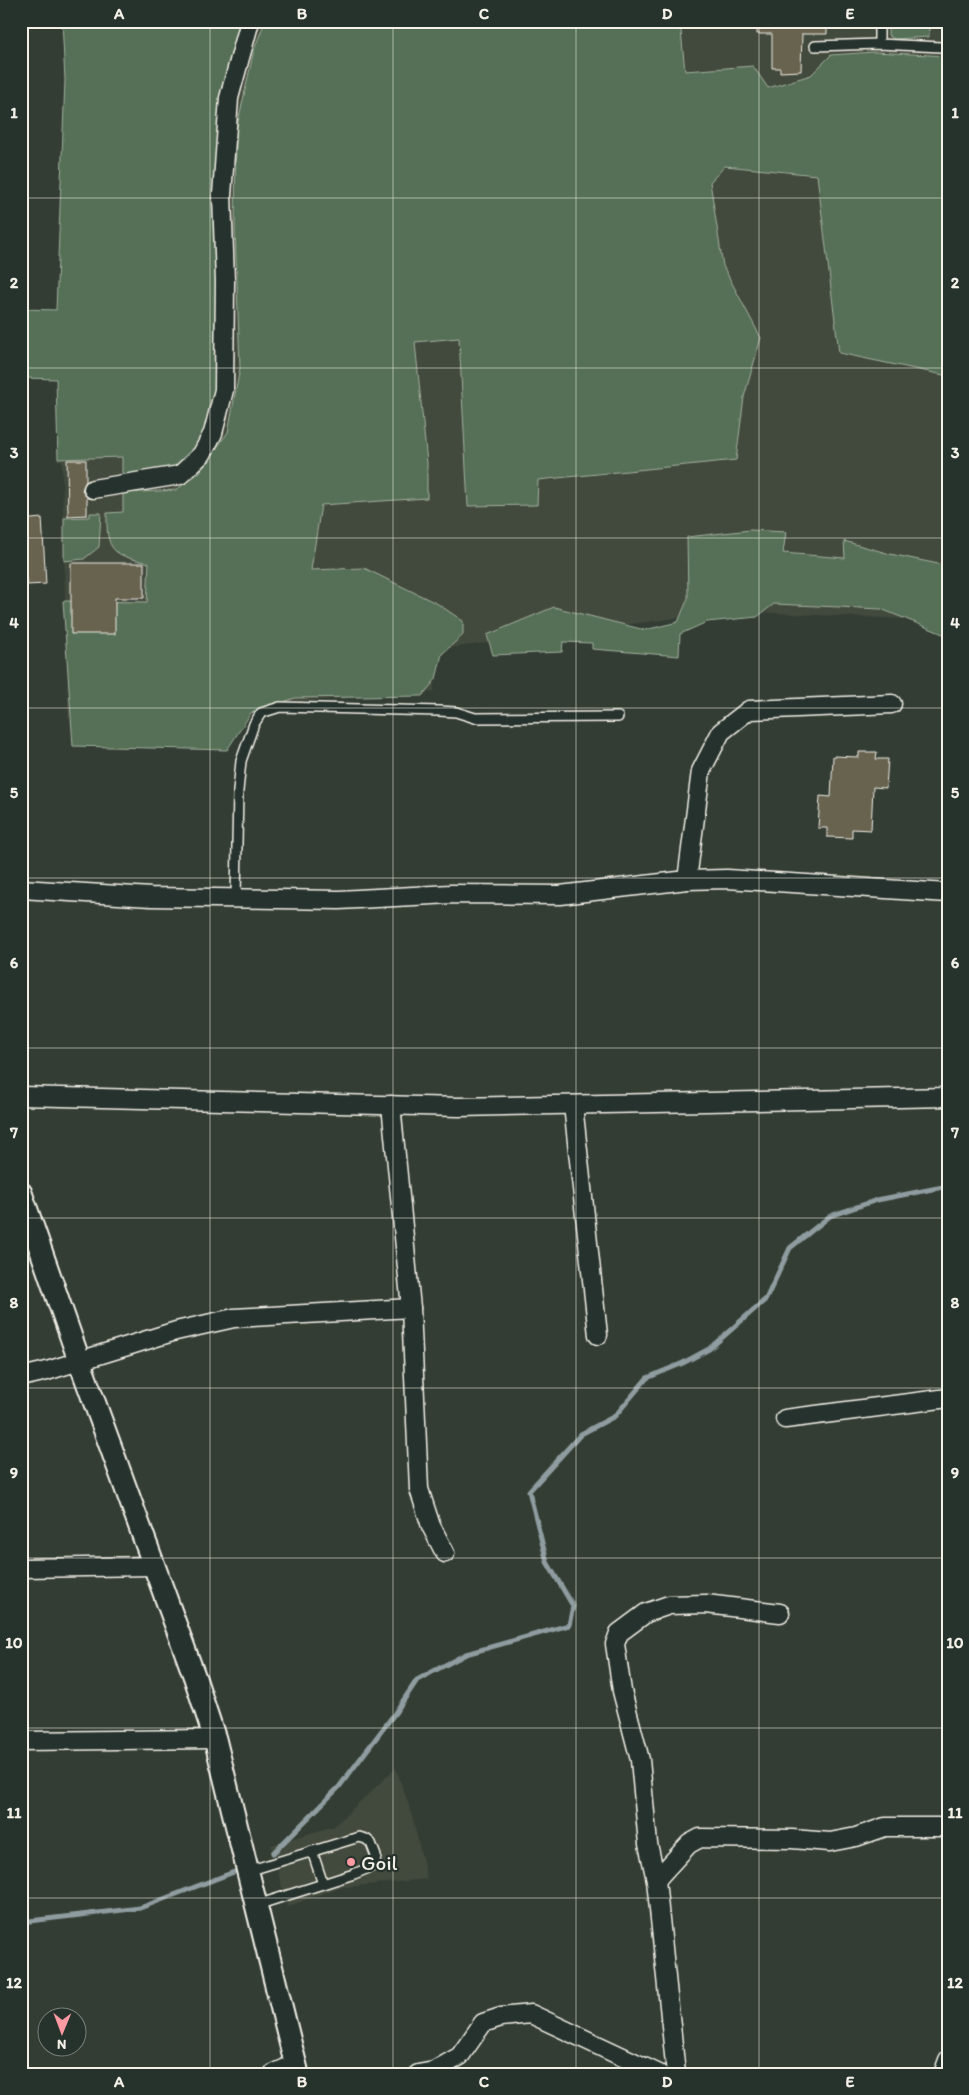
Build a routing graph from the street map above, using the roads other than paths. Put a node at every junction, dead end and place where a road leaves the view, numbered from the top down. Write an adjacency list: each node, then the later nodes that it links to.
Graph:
1 (250, 21): 6 (street)
2 (879, 21): 3 (lane)
3 (879, 44): 4 (lane); 5 (lane)
4 (816, 46)
5 (942, 47)
6 (94, 489)
7 (892, 704): 9 (street)
8 (618, 717): 12 (lane)
9 (687, 880): 11 (street); 12 (street)
10 (21, 889): 12 (street)
11 (948, 893)
12 (236, 898)
13 (21, 1096): 16 (street)
14 (948, 1097): 15 (street)
15 (573, 1105): 16 (street); 19 (street)
16 (391, 1106): 18 (street)
17 (21, 1193): 20 (street)
18 (411, 1308): 20 (street); 24 (street)
19 (598, 1335)
20 (78, 1360): 21 (street); 25 (street)
21 (21, 1377)
22 (948, 1398): 23 (street)
23 (786, 1419)
24 (445, 1554)
25 (153, 1566): 26 (street); 28 (street)
26 (21, 1568)
27 (780, 1613): 33 (street)
28 (215, 1739): 29 (street); 32 (street)
29 (21, 1741)
30 (948, 1827): 33 (street)
31 (312, 1850): 32 (lane); 34 (lane); 34 (lane)
32 (248, 1871): 35 (street)
33 (656, 1880): 41 (street)
34 (323, 1884): 35 (lane)
35 (257, 1905): 37 (street)
36 (948, 2060): 42 (street)
37 (298, 2068): 38 (street)
38 (273, 2074)
39 (418, 2074): 40 (street)
40 (659, 2074)
41 (676, 2074)
42 (943, 2074)

